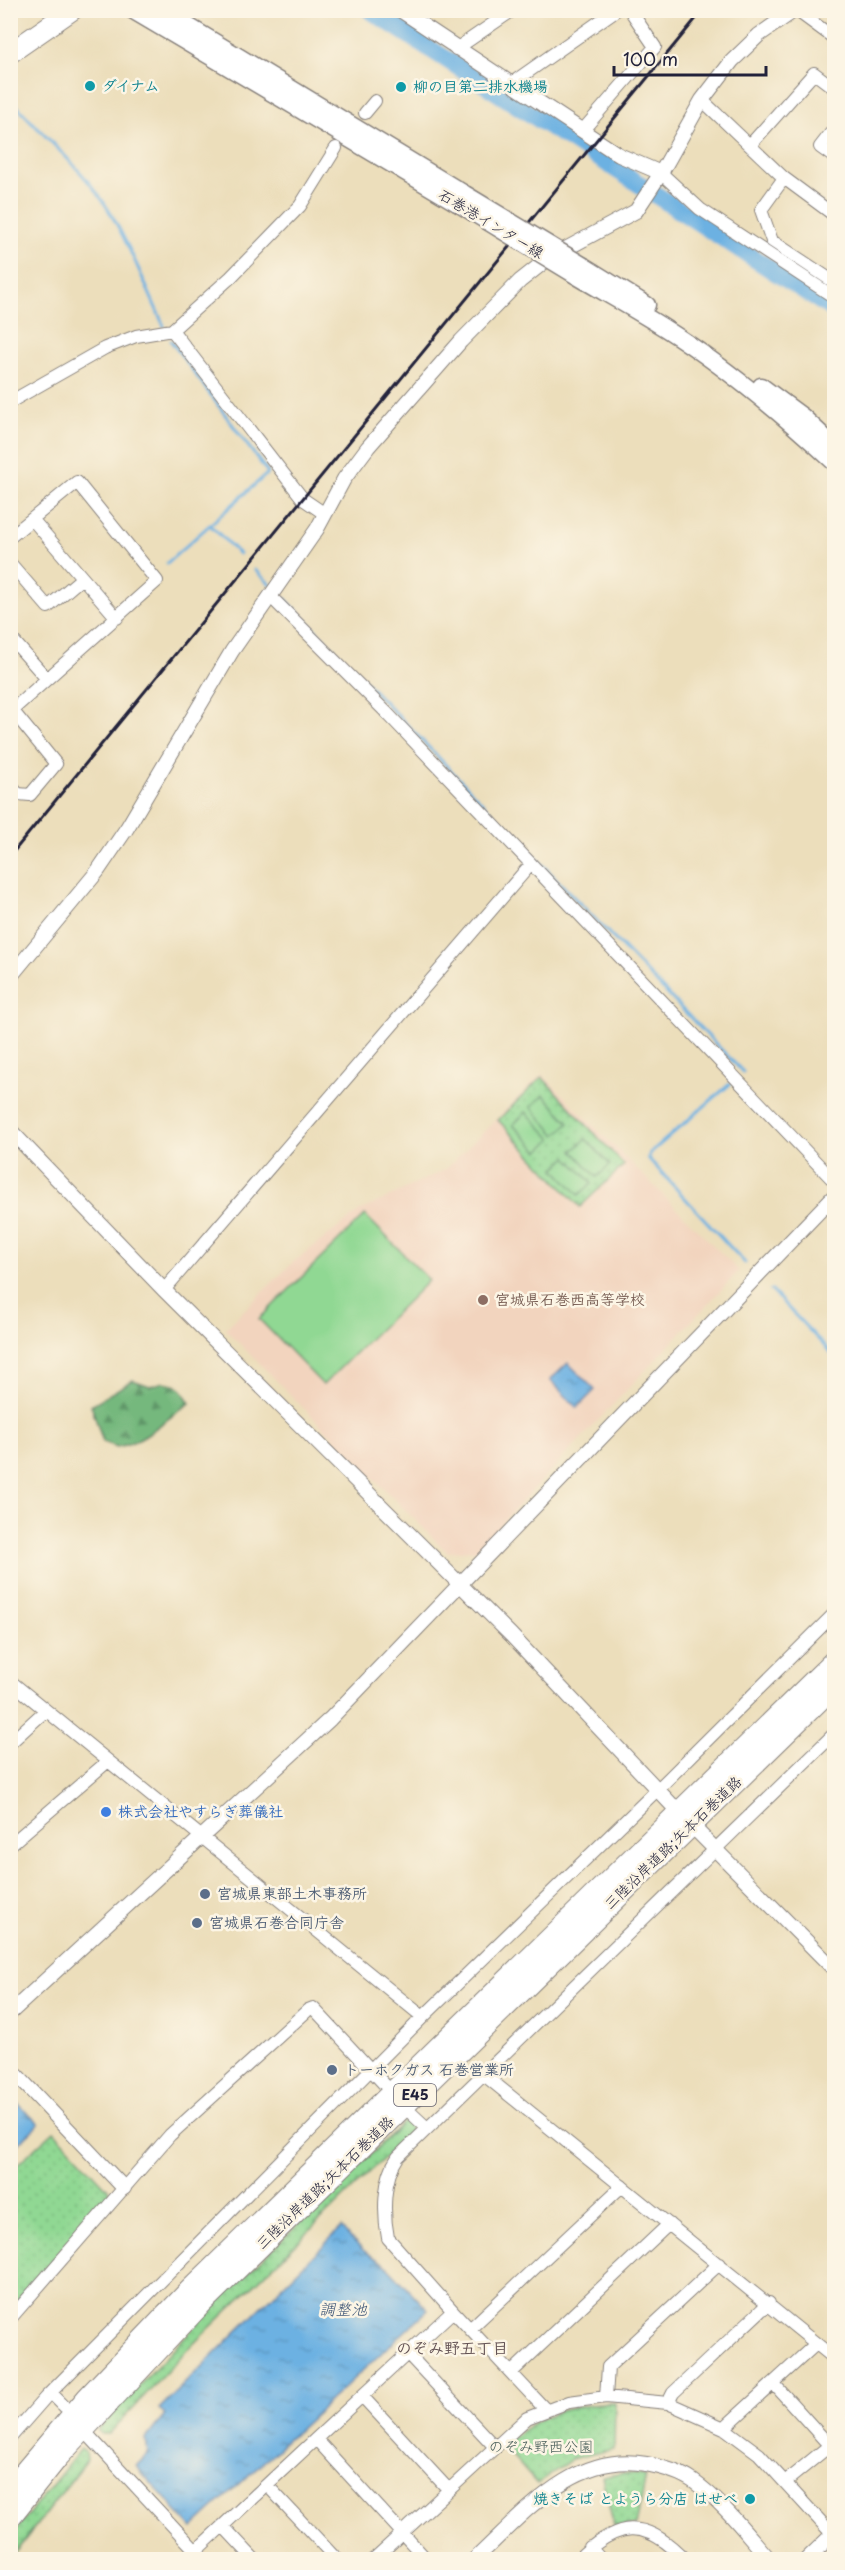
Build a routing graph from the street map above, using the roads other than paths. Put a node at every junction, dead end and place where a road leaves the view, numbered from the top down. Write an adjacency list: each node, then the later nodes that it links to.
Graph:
1 (72, 10): 11 (highway)
2 (132, 10): 24 (main road, 石巻港インター線)
3 (162, 10): 24 (main road, 石巻港インター線)
4 (400, 10): 10 (street)
5 (513, 10): 10 (street)
6 (616, 10): 12 (street)
7 (630, 10): 18 (street)
8 (795, 10): 9 (street); 14 (street)
9 (834, 38)
10 (456, 49): 12 (street)
11 (10, 52)
12 (512, 83): 18 (street)
13 (834, 88): 19 (street)
14 (702, 100): 19 (street); 22 (street)
15 (375, 101): 16 (street)
16 (365, 114)
17 (834, 129): 21 (street)
18 (583, 130): 22 (street)
19 (750, 146): 23 (street)
20 (336, 148): 29 (street)
21 (834, 157)
22 (658, 177): 28 (street); 33 (street)
23 (784, 178): 25 (street); 27 (street)
24 (461, 198): 26 (main road, 石巻港インター線, bridge)
25 (834, 216)
26 (580, 270): 31 (main road, 石巻港インター線); 32 (main road, 石巻港インター線)
27 (834, 282)
28 (834, 297)
29 (172, 330): 30 (street); 33 (street)
30 (10, 402)
31 (834, 446)
32 (834, 462)
33 (325, 514): 38 (street)
34 (32, 519): 35 (street); 37 (street); 39 (street)
35 (10, 537)
36 (10, 563): 37 (street)
37 (82, 578): 39 (street)
38 (271, 597): 44 (street); 45 (street)
39 (117, 618): 41 (street)
40 (10, 637): 41 (street)
41 (47, 679): 42 (street)
42 (11, 711): 43 (street)
43 (10, 785)
44 (531, 864): 47 (street); 49 (street)
45 (10, 977)
46 (10, 1130): 49 (street)
47 (834, 1180)
48 (834, 1196): 50 (street)
49 (164, 1290): 50 (street)
50 (461, 1584): 59 (street); 62 (street)
51 (834, 1614): 59 (street)
52 (834, 1661): 101 (highway, 三陸沿岸道路;矢本石巻道路 / E45)
53 (10, 1681): 55 (street)
54 (834, 1686): 103 (highway, 三陸沿岸道路;矢本石巻道路 / E45)
55 (45, 1711): 57 (street); 58 (street)
56 (834, 1734): 64 (street)
57 (10, 1743)
58 (107, 1762): 62 (street); 63 (street)
59 (658, 1790): 60 (street); 67 (street)
60 (672, 1805)
61 (698, 1832): 64 (street)
62 (202, 1838): 66 (street); 67 (street)
63 (10, 1845)
64 (714, 1848): 65 (street); 70 (street)
65 (834, 1969)
66 (10, 2013)
67 (423, 2017): 68 (street)
68 (370, 2069): 71 (street); 75 (street); 87 (street)
69 (12, 2073): 75 (street)
70 (483, 2074): 73 (street); 74 (street)
71 (385, 2085)
72 (411, 2113): 73 (street)
73 (427, 2128): 79 (street)
74 (622, 2186): 76 (street); 81 (street)
75 (124, 2188): 80 (street)
76 (669, 2224): 77 (street); 85 (street)
77 (719, 2264): 78 (street); 89 (street)
78 (769, 2303): 82 (street); 90 (street)
79 (453, 2311): 81 (street); 83 (street)
80 (10, 2319)
81 (471, 2328): 85 (street)
82 (816, 2344): 84 (street); 86 (street)
83 (407, 2354): 88 (street); 98 (street)
84 (834, 2358)
85 (512, 2372): 92 (street)
86 (774, 2384): 93 (street); 97 (street)
87 (51, 2393): 91 (street); 95 (street)
88 (362, 2396): 96 (street); 102 (street)
89 (606, 2397): 90 (street); 92 (street)
90 (668, 2403): 93 (street)
91 (65, 2407)
92 (545, 2409): 98 (street)
93 (724, 2428): 99 (street)
94 (90, 2437): 108 (street)
95 (10, 2438)
96 (316, 2439): 100 (street); 105 (street)
97 (832, 2444): 99 (street)
98 (494, 2446): 102 (street)
99 (785, 2482): 106 (street)
100 (267, 2485): 104 (street); 111 (street)
101 (10, 2489)
102 (448, 2489): 105 (street)
103 (10, 2517)
104 (223, 2526): 108 (street); 110 (street)
105 (401, 2532): 112 (street); 113 (street)
106 (834, 2534): 119 (street)
107 (590, 2547): 115 (street); 116 (street); 117 (street)
108 (196, 2551): 109 (street)
109 (186, 2559)
110 (255, 2559)
111 (338, 2559)
112 (373, 2559)
113 (426, 2559)
114 (474, 2559): 118 (street)
115 (577, 2559)
116 (601, 2559)
117 (685, 2559)
118 (770, 2559)
119 (806, 2559)

